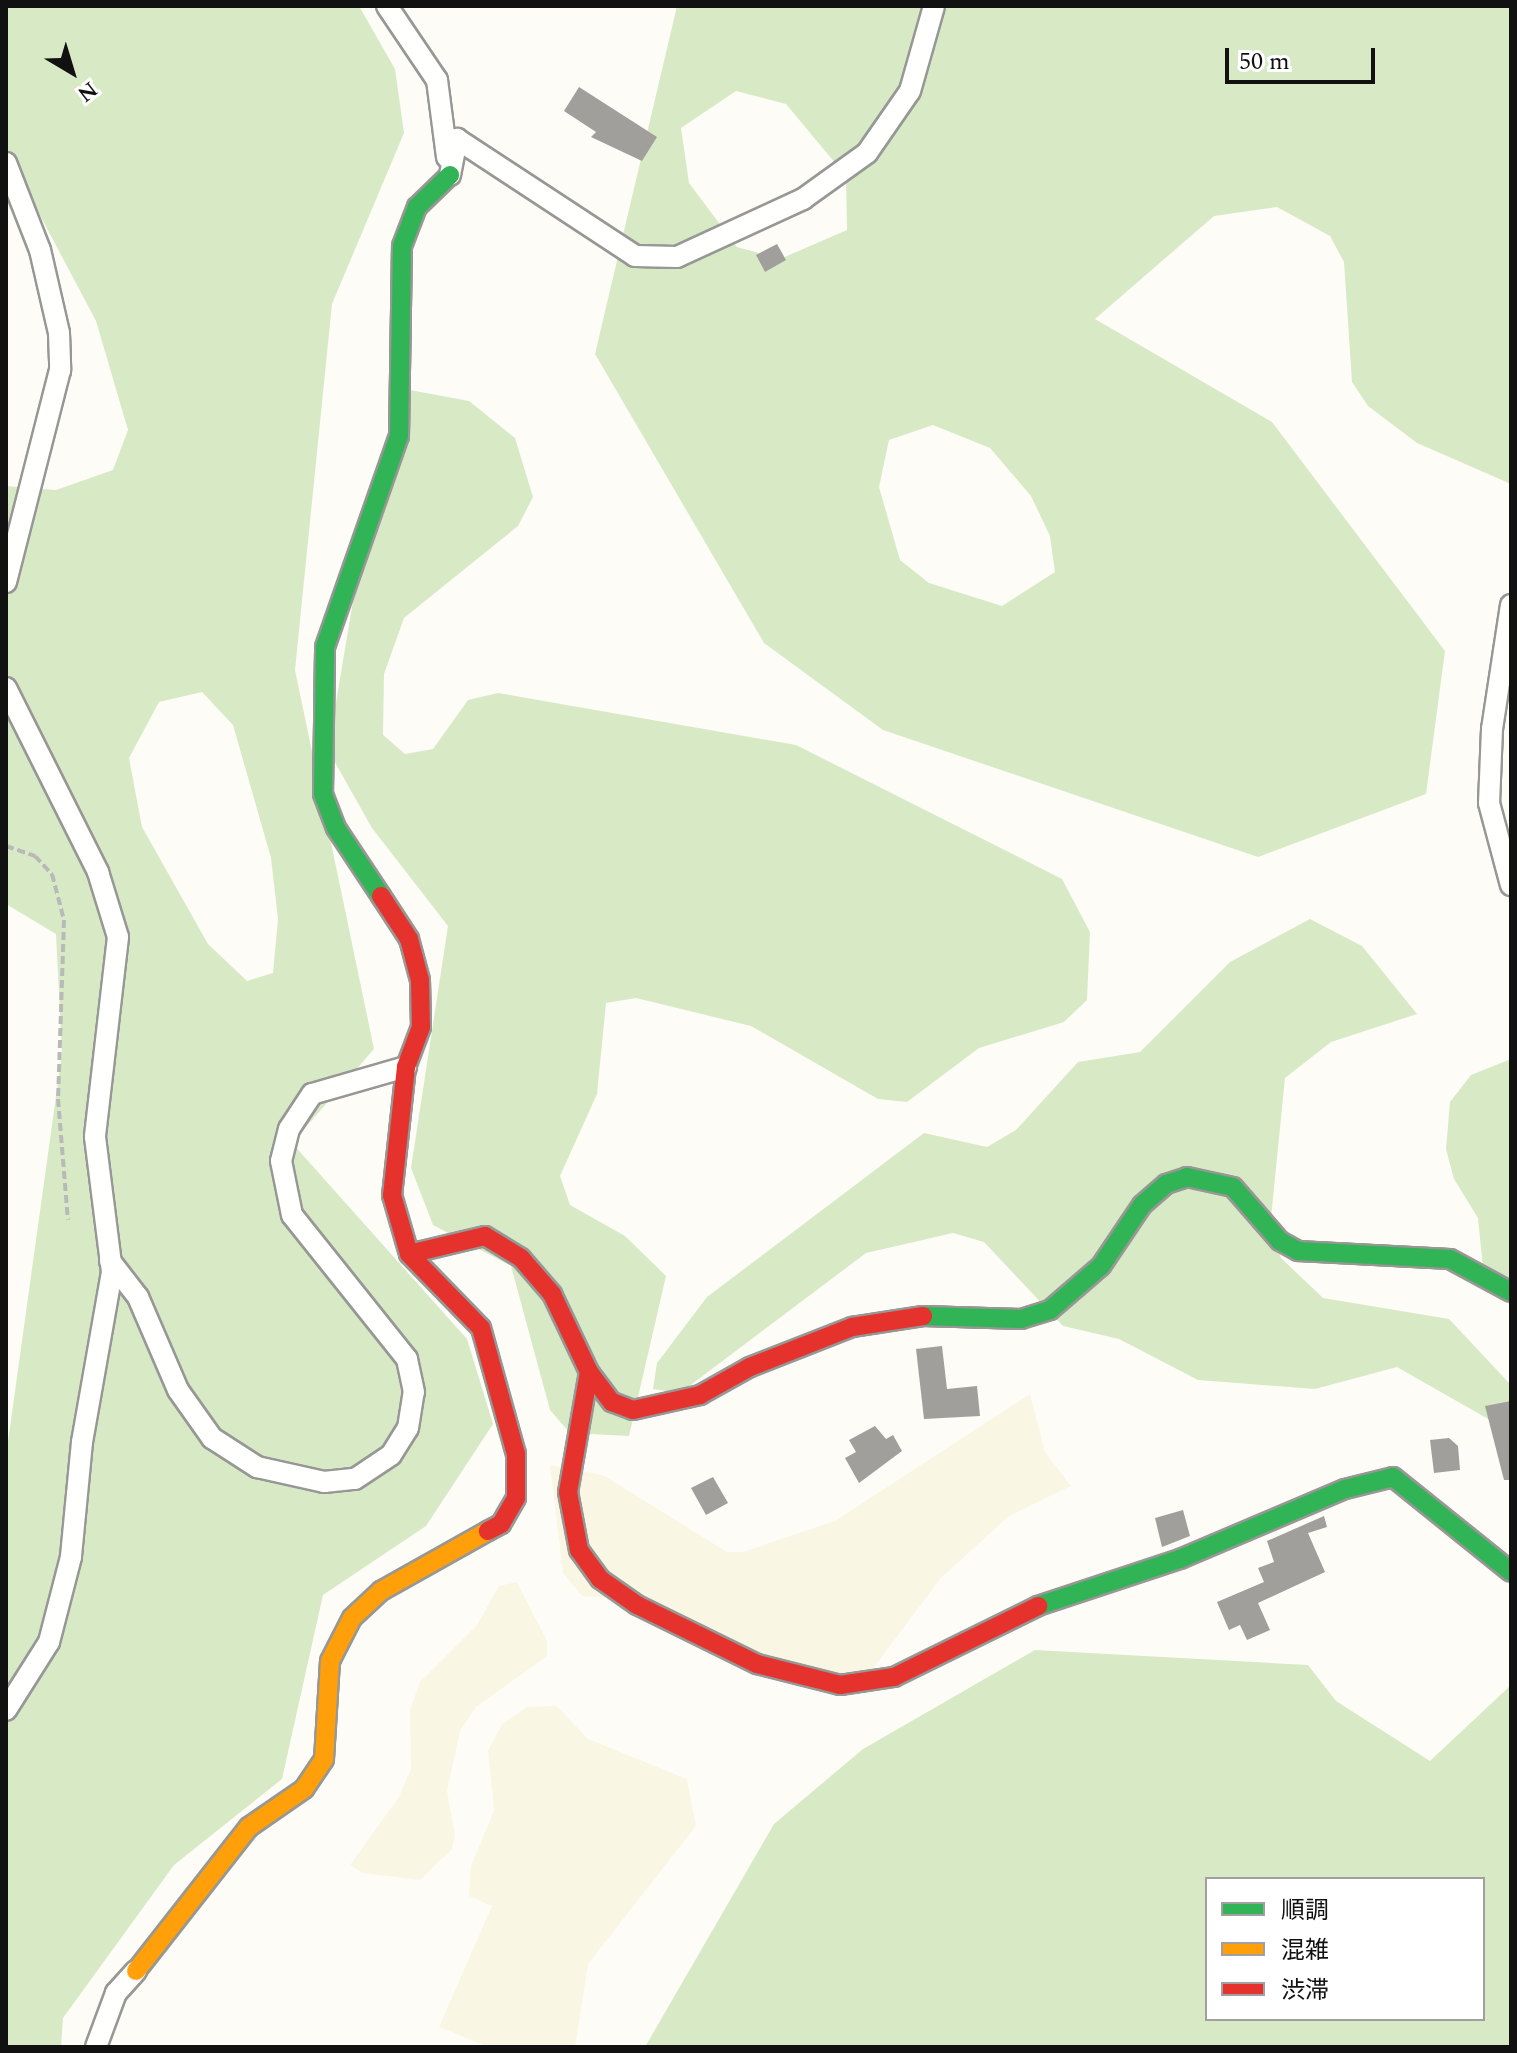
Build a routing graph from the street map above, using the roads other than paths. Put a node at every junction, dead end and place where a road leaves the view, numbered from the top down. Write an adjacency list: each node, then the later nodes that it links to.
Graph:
1 (387, 6): 4 (street)
2 (934, 6): 4 (street)
3 (6, 163): 5 (street)
4 (450, 175): 9 (street)
5 (6, 582)
6 (1511, 605): 8 (street)
7 (6, 688): 11 (street)
8 (1511, 885)
9 (406, 1067): 10 (street); 11 (street)
10 (409, 1254): 13 (street); 16 (street)
11 (110, 1261): 15 (street)
12 (1511, 1292): 13 (street)
13 (589, 1372): 14 (street)
14 (1511, 1572)
15 (6, 1710)
16 (136, 1971): 17 (street)
17 (96, 2047)

